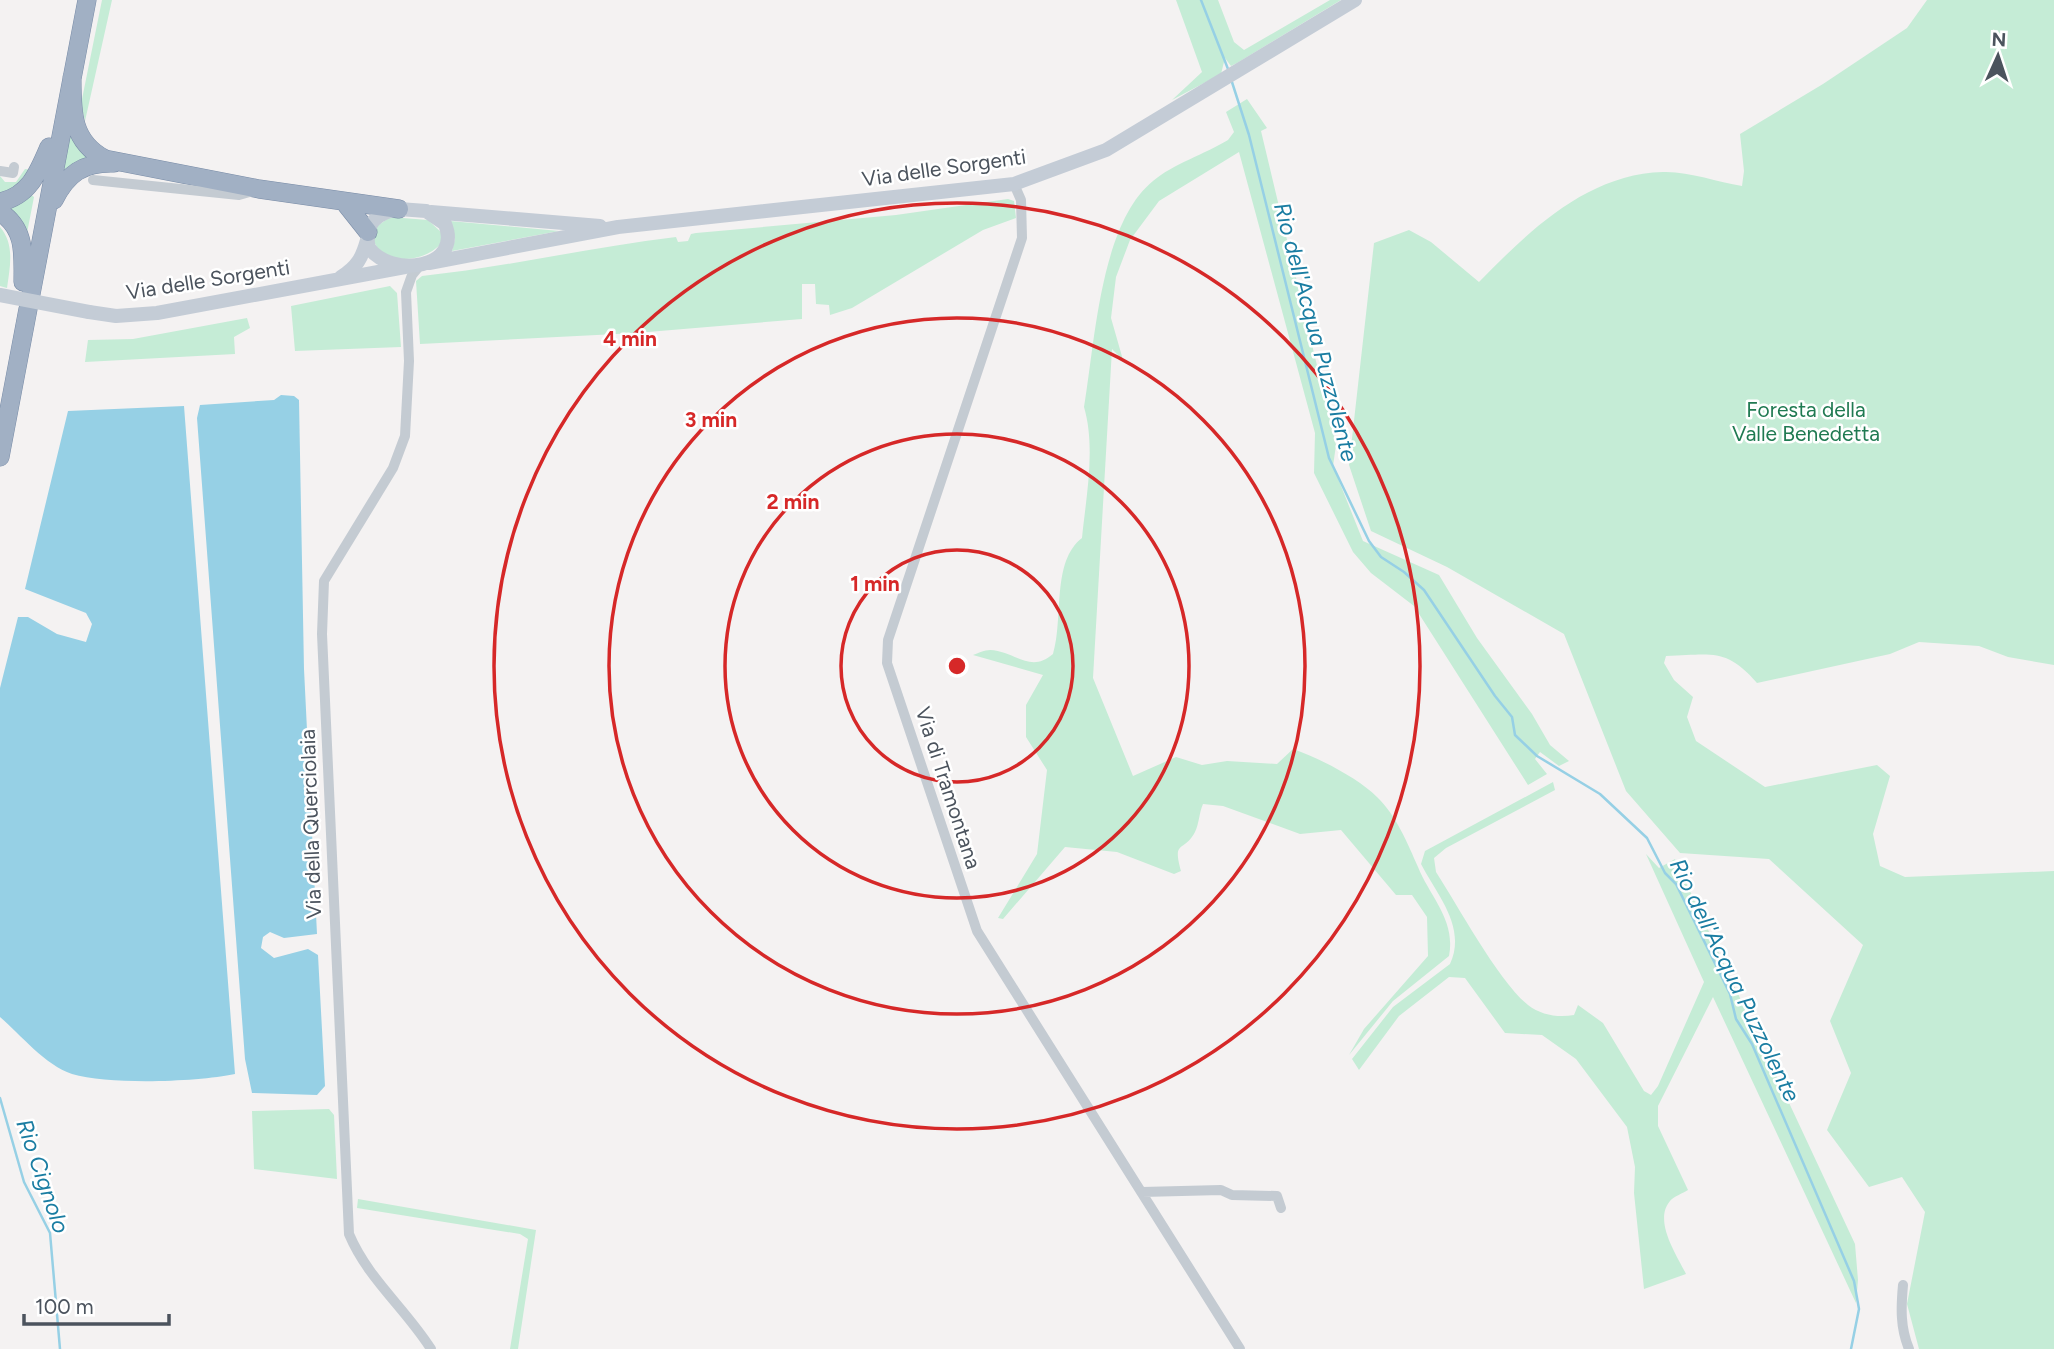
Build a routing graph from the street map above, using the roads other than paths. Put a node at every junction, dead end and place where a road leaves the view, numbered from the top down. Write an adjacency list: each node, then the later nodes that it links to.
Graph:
1 (76, 0): 5 (highway)
2 (87, 0): 4 (highway)
3 (1355, 0): 10 (main road, Via delle Sorgenti)
4 (72, 77): 6 (highway); 17 (highway)
5 (49, 147): 12 (highway); 26 (highway)
6 (118, 163): 11 (highway); 17 (highway)
7 (14, 167): 8 (street)
8 (0, 171)
9 (93, 180): 11 (street)
10 (1014, 184): 18 (main road, Via delle Sorgenti); 29 (street, Via di Tramontana)
11 (259, 190): 13 (highway)
12 (0, 202)
13 (345, 204): 14 (highway); 19 (highway)
14 (399, 209): 15 (main road, Via delle Sorgenti); 19 (main road)
15 (426, 211): 18 (main road, Via delle Sorgenti); 20 (main road)
16 (0, 212): 26 (highway)
17 (47, 213): 26 (highway)
18 (618, 227): 20 (main road, Via delle Sorgenti)
19 (367, 236): 21 (main road); 23 (main road)
20 (425, 263): 21 (main road, Via delle Sorgenti); 24 (street)
21 (405, 267): 22 (main road, Via delle Sorgenti)
22 (383, 271): 23 (main road, Via delle Sorgenti); 24 (street)
23 (340, 278): 25 (main road, Via delle Sorgenti, bridge)
24 (406, 292): 32 (street, Via della Querciolaia)
25 (0, 295)
26 (24, 297): 27 (highway); 28 (highway)
27 (0, 405)
28 (0, 457)
29 (1142, 1192): 30 (street); 33 (street, Via di Tramontana)
30 (1281, 1208)
31 (1903, 1285): 34 (street)
32 (430, 1349)
33 (1240, 1349)
34 (1909, 1349)

